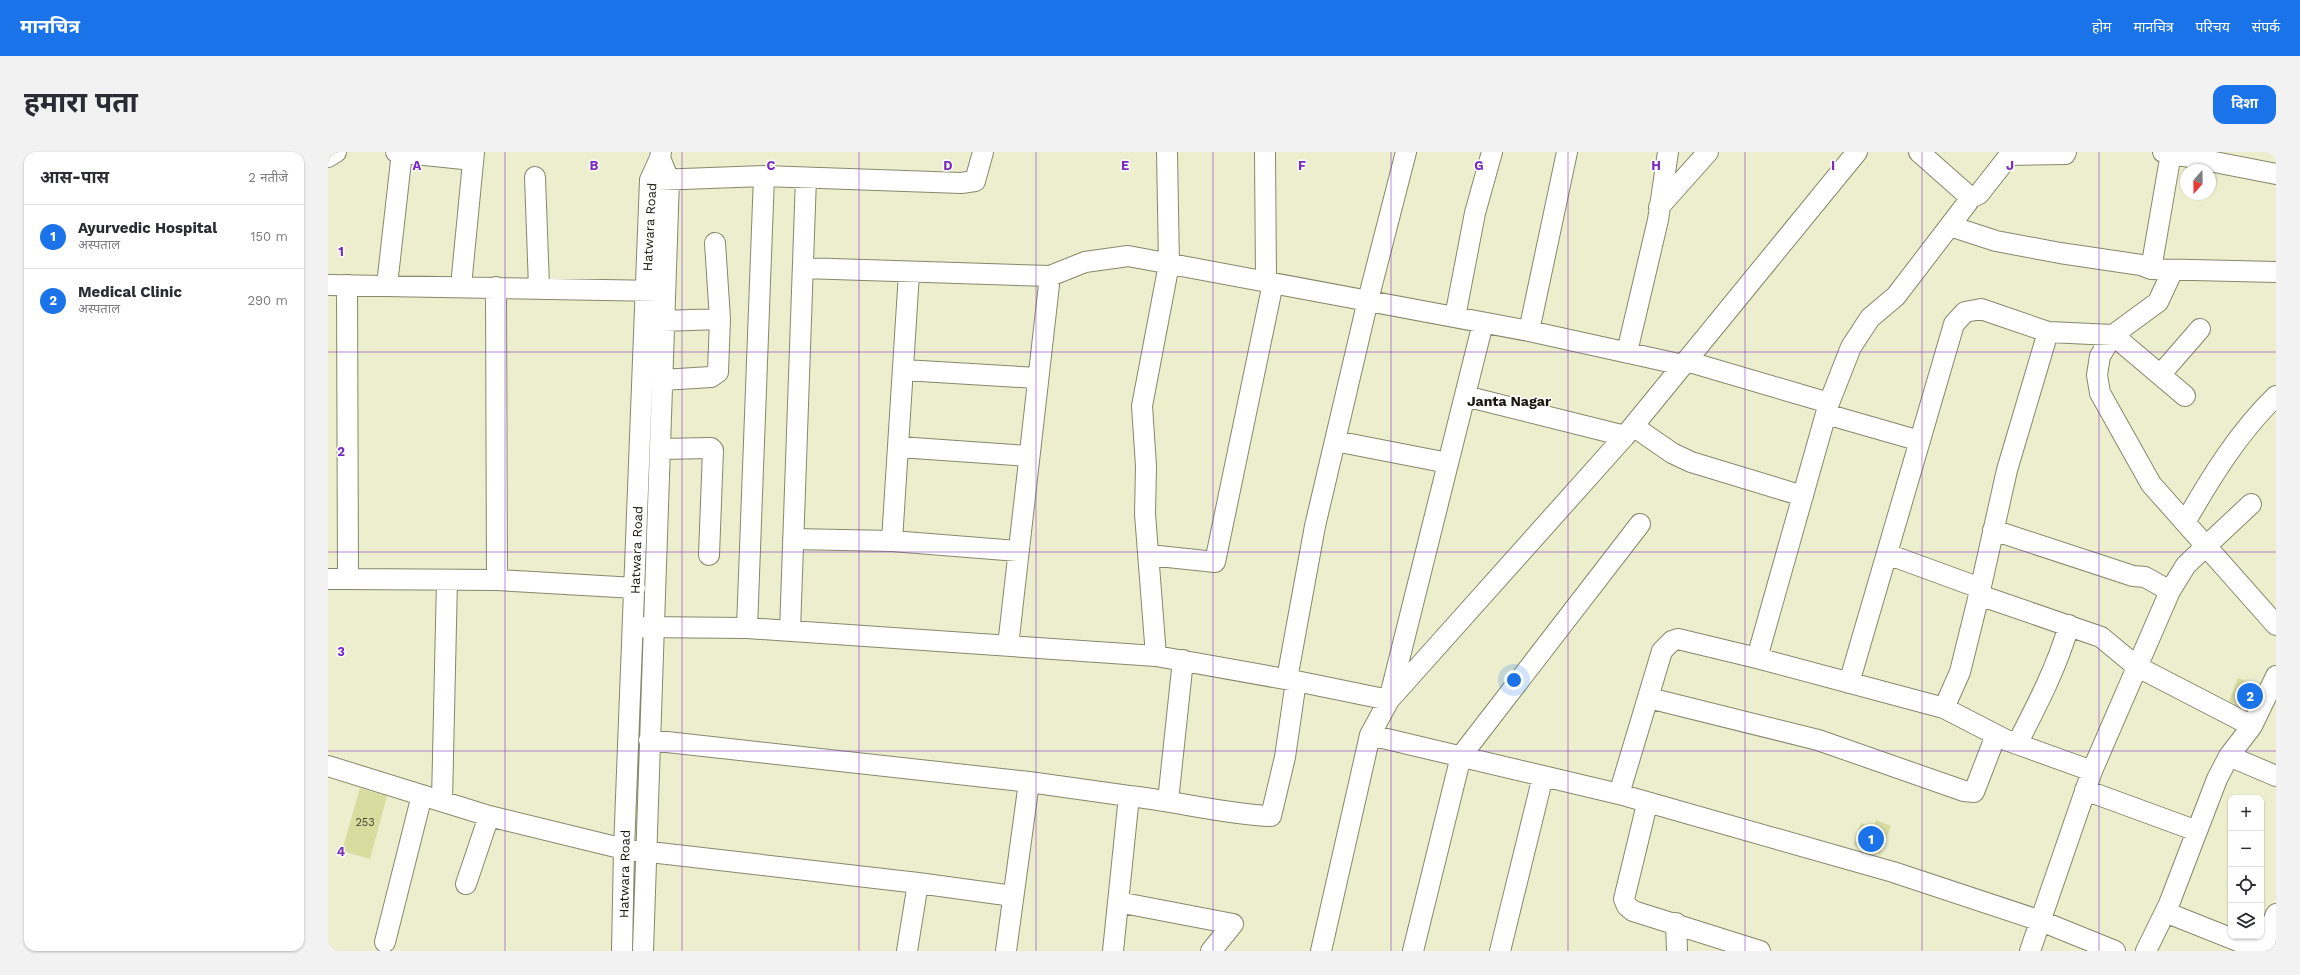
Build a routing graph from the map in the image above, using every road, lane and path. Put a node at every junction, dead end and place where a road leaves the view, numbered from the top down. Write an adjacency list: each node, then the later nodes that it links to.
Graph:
1 (336, 152): 19 (street)
2 (396, 152): 3 (street)
3 (402, 152): 18 (street); 38 (street)
4 (983, 152): 23 (street)
5 (1167, 152): 29 (street)
6 (1265, 152): 36 (street)
7 (1406, 152): 43 (street)
8 (1492, 152): 44 (street)
9 (1567, 152): 49 (street)
10 (1668, 152): 26 (street)
11 (1708, 152): 26 (street)
12 (1857, 152): 53 (street)
13 (1919, 152): 25 (street)
14 (2066, 152): 16 (street)
15 (2167, 153): 20 (street); 31 (street)
16 (2011, 154): 25 (street)
17 (660, 155): 24 (street, Hatwara Road)
18 (474, 156): 39 (street)
19 (328, 157)
20 (2276, 174)
21 (764, 176): 23 (street); 24 (street); 91 (street)
22 (535, 177): 41 (street)
23 (806, 178): 30 (street)
24 (659, 180): 42 (street, Hatwara Road)
25 (1971, 198): 27 (street)
26 (1660, 207): 52 (street)
27 (1950, 226): 31 (street); 61 (street)
28 (715, 243): 45 (street)
29 (1169, 264): 35 (street); 36 (street); 80 (street)
30 (803, 268): 34 (street); 74 (street)
31 (2151, 269): 32 (street)
32 (2173, 270): 33 (street); 51 (street)
33 (2276, 272)
34 (909, 273): 35 (street); 54 (street)
35 (1050, 276): 56 (street)
36 (1269, 282): 43 (street); 80 (street)
37 (338, 285): 38 (street); 82 (street)
38 (388, 285): 39 (street)
39 (461, 286): 40 (street)
40 (496, 287): 41 (street); 84 (street)
41 (539, 287): 42 (street)
42 (654, 291): 46 (street); 85 (street, Hatwara Road)
43 (1368, 300): 44 (street); 63 (street)
44 (1455, 317): 47 (street)
45 (720, 318): 46 (street); 57 (street)
46 (663, 321): 57 (street)
47 (1483, 323): 49 (street); 58 (street)
48 (2200, 329): 55 (street)
49 (1528, 331): 52 (street)
50 (2048, 332): 51 (street); 64 (street); 73 (street)
51 (2113, 335): 55 (street); 71 (street)
52 (1627, 352): 53 (street)
53 (1685, 363): 61 (street); 62 (street)
54 (904, 370): 56 (street); 65 (street)
55 (2160, 375): 59 (street)
56 (1037, 378): 67 (street)
57 (662, 380): 66 (street)
58 (1465, 396): 62 (street); 68 (street)
59 (2185, 396)
60 (2276, 396): 71 (street)
61 (1828, 409): 64 (street); 69 (street)
62 (1629, 431): 69 (street); 103 (street)
63 (1335, 441): 68 (street); 100 (street)
64 (1920, 441): 78 (street)
65 (899, 447): 67 (street); 75 (street)
66 (660, 449): 79 (street); 92 (street)
67 (1028, 456): 77 (street)
68 (1448, 463): 103 (street)
69 (1803, 496): 96 (street)
70 (2251, 504): 76 (street)
71 (2186, 521): 76 (street)
72 (1640, 524): 110 (street)
73 (1993, 530): 86 (street); 87 (street)
74 (793, 539): 75 (street); 93 (street)
75 (892, 541): 77 (street)
76 (2208, 546): 87 (street); 89 (street)
77 (1018, 551): 94 (street)
78 (1887, 554): 86 (street); 101 (street)
79 (709, 555)
80 (1149, 555): 95 (street)
81 (328, 579): 82 (street)
82 (348, 579): 83 (street)
83 (447, 580): 84 (street); 121 (street)
84 (497, 580): 85 (street)
85 (635, 588): 90 (street, Hatwara Road)
86 (1980, 591): 88 (street); 104 (street)
87 (2170, 591): 98 (street)
88 (2069, 625): 98 (street); 109 (street)
89 (2276, 625)
90 (633, 626): 92 (street); 125 (street, Hatwara Road)
91 (747, 628): 92 (street); 93 (street)
92 (653, 629): 108 (street)
93 (790, 631): 94 (street)
94 (1008, 646): 95 (street)
95 (1156, 656): 97 (street)
96 (1757, 658): 101 (street); 102 (street)
97 (1182, 660): 100 (street); 120 (street)
98 (2136, 666): 105 (street); 115 (street)
99 (2276, 676): 105 (street)
100 (1292, 680): 103 (street); 120 (street)
101 (1849, 683): 104 (street)
102 (1649, 698): 107 (street); 117 (street)
103 (1389, 700): 106 (street)
104 (1944, 708): 107 (street)
105 (2252, 726): 111 (street)
106 (1370, 735): 110 (street); 142 (street)
107 (1996, 735): 109 (street)
108 (649, 740): 116 (street); 126 (street)
109 (2017, 744): 115 (street)
110 (1461, 756): 113 (street); 143 (street)
111 (2229, 756): 114 (street); 124 (street)
112 (328, 766): 118 (street)
113 (1543, 776): 117 (street); 144 (street)
114 (2276, 776)
115 (2088, 780): 124 (street); 133 (street)
116 (1029, 782): 119 (street); 129 (street)
117 (1619, 794): 122 (street)
118 (422, 795): 121 (street); 135 (street)
119 (1128, 796): 120 (street); 130 (street)
120 (1168, 800)
121 (442, 801): 123 (street)
122 (1647, 804): 133 (street); 134 (street)
123 (489, 816): 125 (street); 128 (street)
124 (2197, 831): 131 (street)
125 (624, 849): 126 (street); 136 (street, Hatwara Road)
126 (645, 852): 127 (street); 137 (street)
127 (918, 883): 129 (street); 138 (street)
128 (466, 884)
129 (1013, 896): 139 (street)
130 (1118, 902): 140 (street); 141 (street)
131 (2165, 912): 149 (street); 150 (street)
132 (2276, 914): 150 (street)
133 (2041, 921): 147 (street); 148 (street)
134 (1676, 923): 145 (street); 146 (street)
135 (385, 942)
136 (622, 951)
137 (643, 951)
138 (906, 951)
139 (1006, 951)
140 (1113, 951)
141 (1211, 951)
142 (1321, 951)
143 (1413, 951)
144 (1500, 951)
145 (1677, 951)
146 (1760, 951)
147 (2030, 951)
148 (2115, 951)
149 (2146, 951)
150 (2263, 951)

